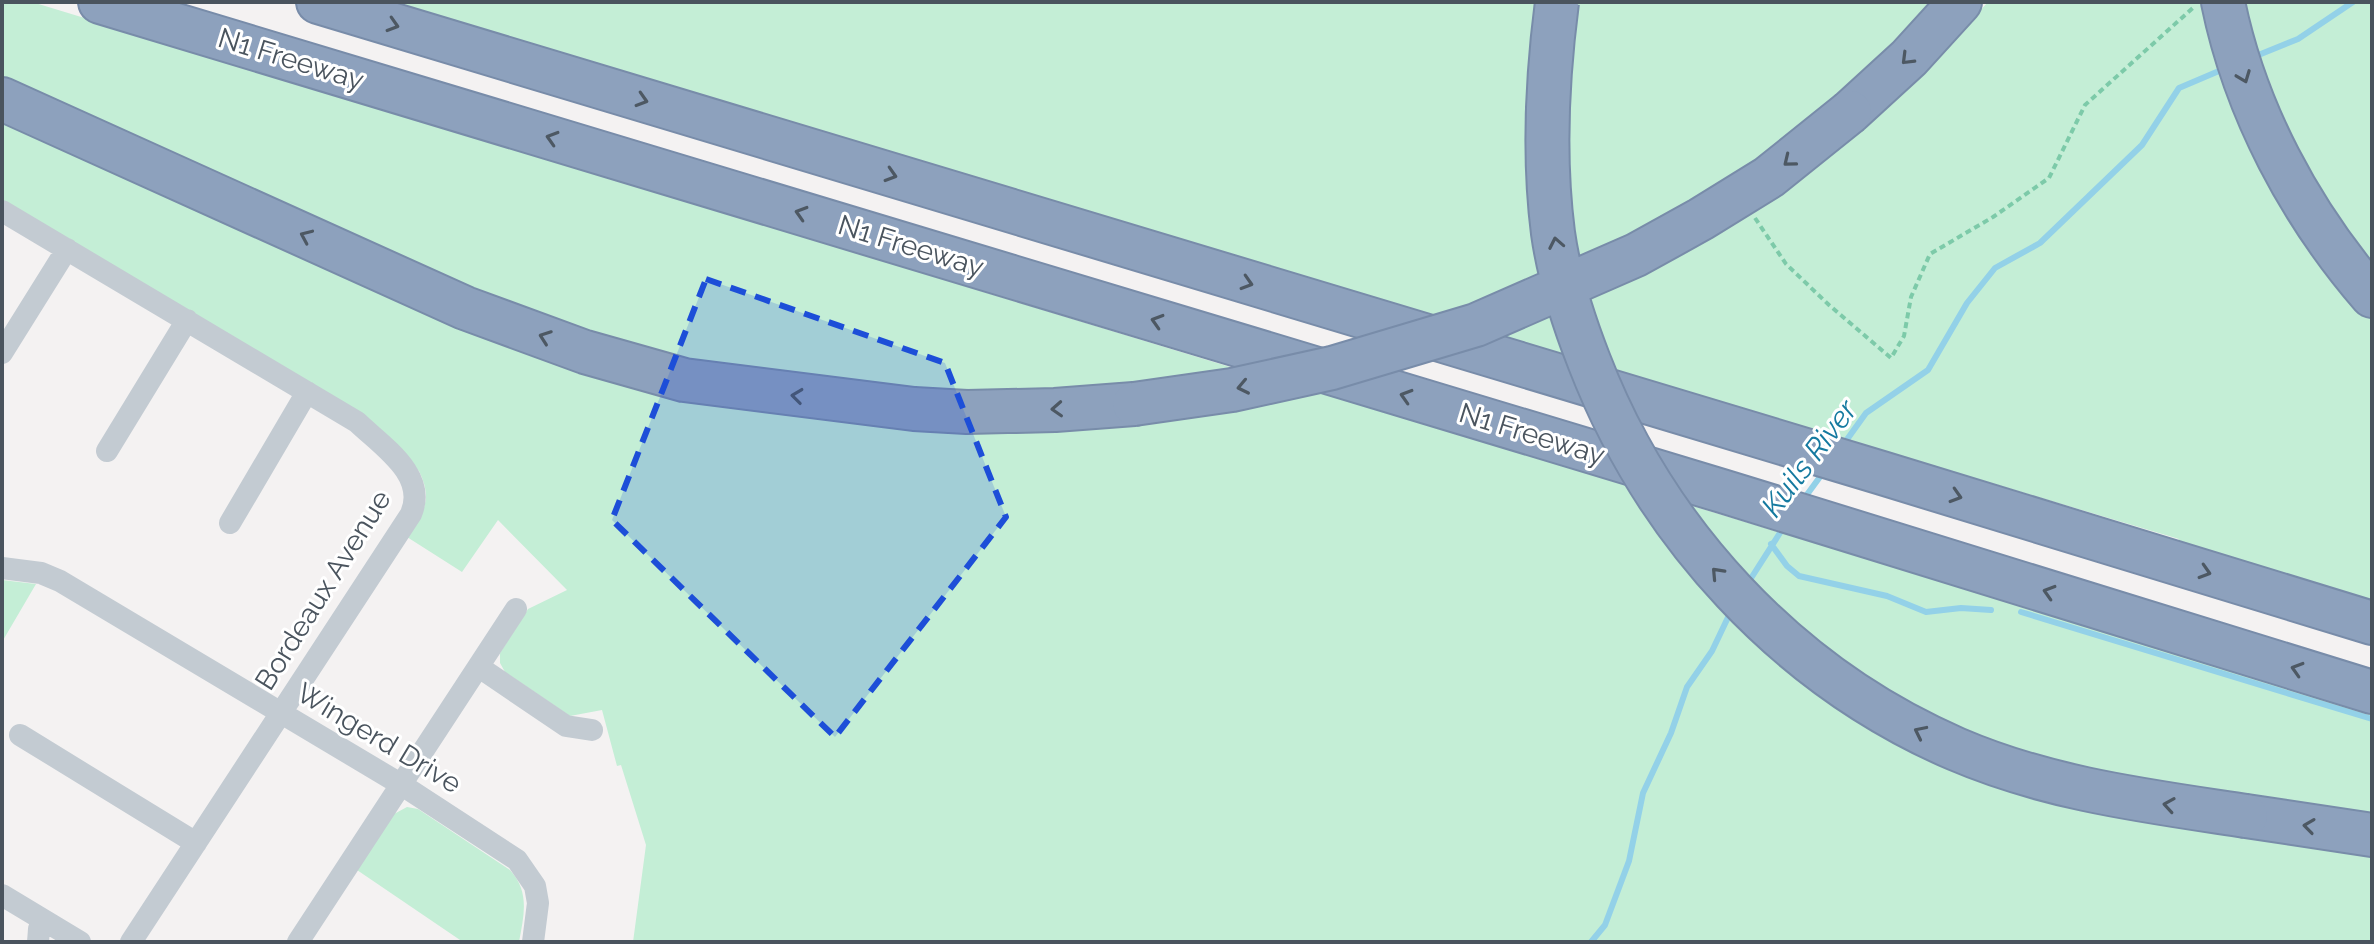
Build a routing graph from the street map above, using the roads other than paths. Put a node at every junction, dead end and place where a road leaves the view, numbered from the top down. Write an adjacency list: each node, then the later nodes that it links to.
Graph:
1 (100, 2): 19 (highway, N1 Freeway, one-way to 1)
2 (318, 2): 17 (highway, one-way to 17)
3 (1557, 2): 24 (highway, one-way to 3, bridge)
4 (1960, 2): 6 (highway, one-way to 6, bridge)
5 (2223, 2): 9 (highway, one-way to 9)
6 (2, 99)
7 (2, 211): 8 (street, Bordeaux Avenue)
8 (67, 249): 10 (street, Bordeaux Avenue); 11 (street)
9 (2372, 296)
10 (187, 320): 12 (street, Bordeaux Avenue); 13 (street)
11 (2, 353)
12 (307, 392): 14 (street); 20 (street, Bordeaux Avenue)
13 (107, 451)
14 (230, 523)
15 (2, 568): 20 (street, Wingerd Drive)
16 (516, 609): 18 (street)
17 (2372, 623)
18 (479, 667): 21 (street); 23 (street)
19 (2372, 692)
20 (281, 713): 23 (street, Wingerd Drive); 25 (street, Bordeaux Avenue)
21 (592, 730)
22 (20, 735): 25 (street)
23 (402, 785): 30 (street); 31 (street, Wingerd Drive)
24 (2372, 835)
25 (196, 843): 29 (street, Bordeaux Avenue)
26 (2, 895): 27 (street)
27 (46, 934): 28 (street)
28 (80, 942)
29 (131, 942)
30 (298, 942)
31 (533, 942)

